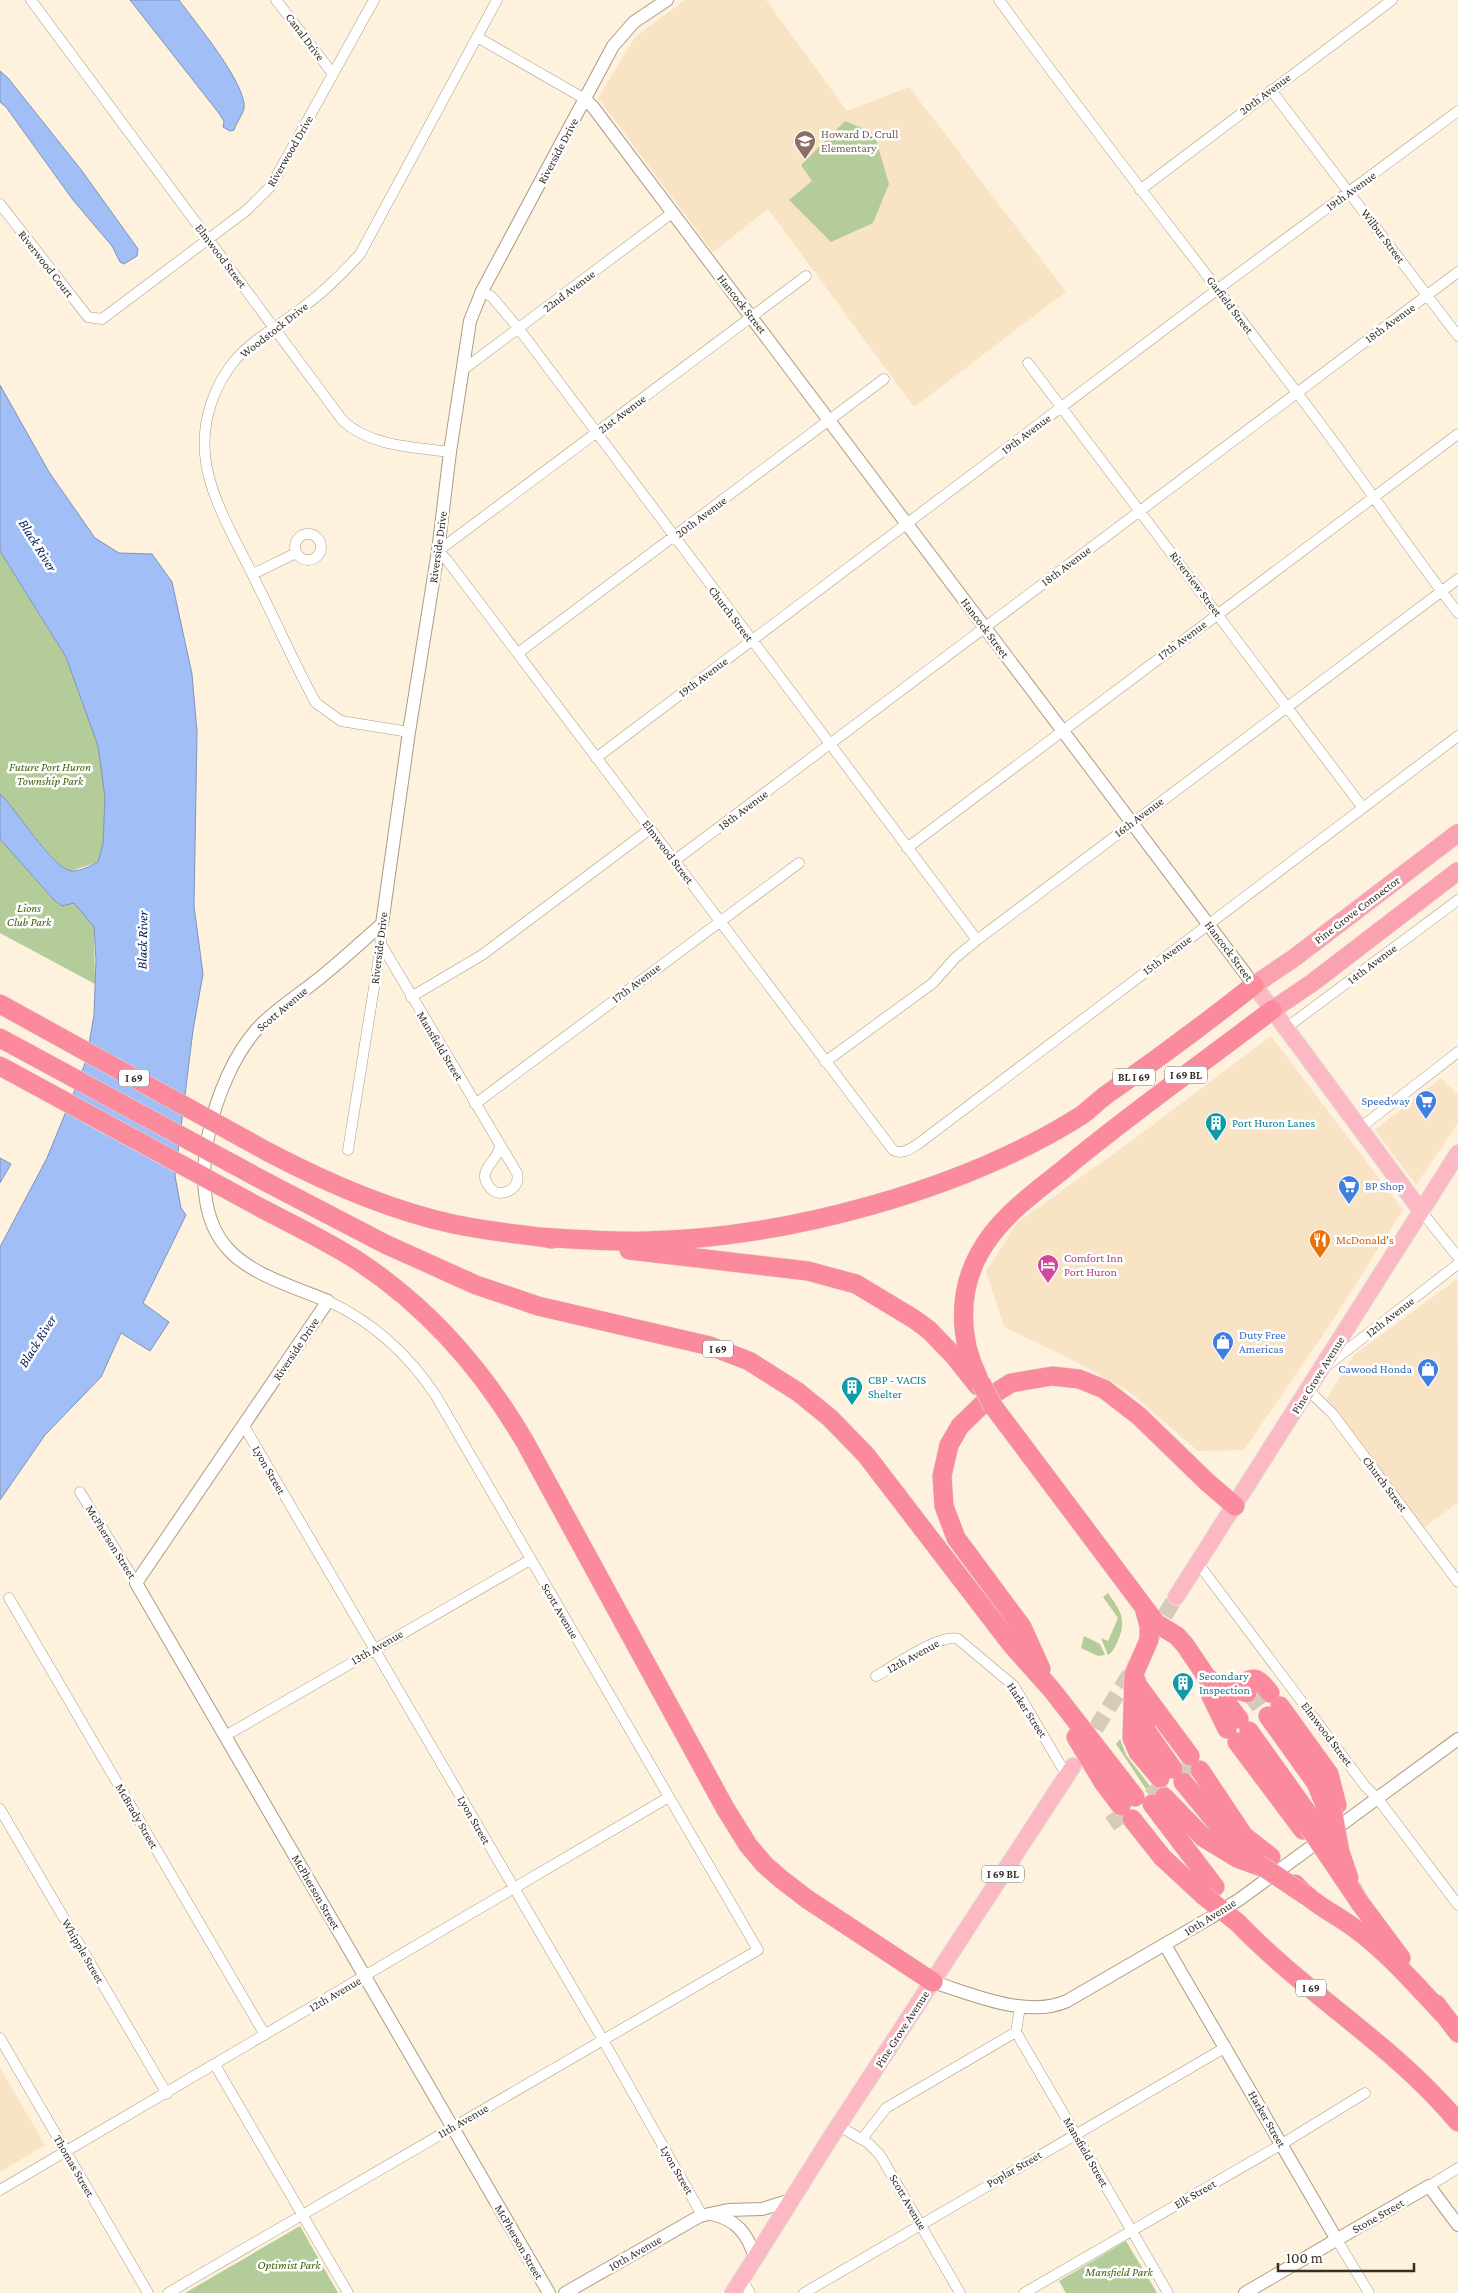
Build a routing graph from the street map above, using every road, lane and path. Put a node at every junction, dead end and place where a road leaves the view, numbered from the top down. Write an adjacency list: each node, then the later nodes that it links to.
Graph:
1 (31, 0): 17 (street, Elmwood Street)
2 (276, 0): 9 (street, Canal Drive)
3 (374, 0): 9 (street, Riverwood Drive)
4 (497, 0): 8 (street, Woodstock Drive)
5 (667, 0): 11 (street, Riverside Drive)
6 (999, 0): 13 (street, Garfield Street)
7 (1392, 0): 10 (street, 20th Avenue)
8 (477, 37): 11 (street, Hancock Street); 25 (street, Woodstock Drive)
9 (333, 74): 17 (street, Riverwood Drive)
10 (1271, 90): 13 (street, 20th Avenue); 14 (street, Wilbur Street)
11 (585, 100): 16 (street, Hancock Street); 21 (street, Riverside Drive)
12 (1458, 111): 14 (street, 19th Avenue)
13 (1140, 190): 20 (street, Garfield Street)
14 (1350, 191): 20 (street, 19th Avenue); 22 (street, Wilbur Street)
15 (0, 204): 24 (street, Riverwood Court)
16 (672, 214): 23 (street, Hancock Street); 26 (street, 22nd Avenue)
17 (208, 238): 24 (street, Riverwood Drive); 25 (street, Elmwood Street)
18 (1458, 272): 22 (street, 18th Avenue)
19 (806, 276): 23 (street, 21st Avenue)
20 (1218, 289): 31 (street, Garfield Street); 32 (street, 19th Avenue)
21 (482, 291): 26 (street, Church Street); 29 (street, Riverside Drive)
22 (1428, 295): 27 (street, Wilbur Street); 31 (street, 18th Avenue)
23 (752, 316): 33 (street, Hancock Street); 34 (street, 21st Avenue)
24 (95, 319)
25 (274, 327): 36 (street, Elmwood Street); 43 (street, Woodstock Drive)
26 (519, 329): 29 (street, 22nd Avenue); 34 (street, Church Street)
27 (1458, 336)
28 (1028, 362): 32 (street, Riverview Street)
29 (464, 369): 36 (street, Riverside Drive)
30 (884, 380): 33 (street, 20th Avenue)
31 (1296, 392): 37 (street, Garfield Street); 38 (street, 18th Avenue)
32 (1060, 408): 38 (street, Riverview Street); 39 (street, 19th Avenue)
33 (829, 420): 39 (street, Hancock Street); 40 (street, 20th Avenue)
34 (596, 434): 40 (street, Church Street); 41 (street, 21st Avenue)
35 (1458, 434): 37 (street, 17th Avenue)
36 (450, 452): 41 (street, Riverside Drive)
37 (1375, 496): 45 (street, Garfield Street); 46 (street, 17th Avenue)
38 (1140, 511): 46 (street, Riverview Street); 48 (street, 18th Avenue)
39 (907, 524): 48 (street, Hancock Street); 49 (street, 19th Avenue)
40 (674, 537): 49 (street, Church Street); 50 (street, 20th Avenue)
41 (438, 552): 50 (street, Elmwood Street); 53 (street, Riverside Drive)
42 (296, 553): 43 (street)
43 (253, 574): 53 (street, Woodstock Drive)
44 (1458, 579): 45 (street, 16th Avenue)
45 (1442, 591): 47 (street, Garfield Street); 51 (street, 16th Avenue)
46 (1218, 613): 51 (street, Riverview Street); 52 (street, 17th Avenue)
47 (1458, 613)
48 (985, 627): 52 (street, Hancock Street); 55 (street, 18th Avenue)
49 (751, 641): 55 (street, Church Street); 56 (street, 19th Avenue)
50 (518, 653): 56 (street, Elmwood Street)
51 (1287, 705): 57 (street, Riverview Street); 58 (street, 16th Avenue)
52 (1063, 731): 58 (street, Hancock Street); 61 (street, 17th Avenue)
53 (409, 732): 67 (street, Riverside Drive)
54 (1458, 736): 57 (street, 15th Avenue)
55 (830, 745): 61 (street, Church Street); 62 (street, 18th Avenue)
56 (596, 758): 59 (street, Elmwood Street)
57 (1363, 808): 68 (street, 15th Avenue)
58 (1132, 823): 68 (street, Hancock Street); 69 (street, 16th Avenue)
59 (650, 829): 62 (street, Elmwood Street); 72 (street)
60 (1458, 834): 71 (highway, Pine Grove Connector)
61 (907, 848): 69 (street, Church Street)
62 (674, 861): 66 (street, Elmwood Street)
63 (799, 863): 66 (street, 17th Avenue)
64 (1458, 871): 74 (highway)
65 (1458, 900): 75 (street, 14th Avenue)
66 (719, 921): 78 (street, Elmwood Street); 80 (street, 17th Avenue)
67 (382, 924): 70 (street, Riverside Drive); 90 (street, Scott Avenue)
68 (1208, 924): 71 (street, Hancock Street); 84 (street, 15th Avenue)
69 (977, 940): 78 (street, 16th Avenue)
70 (381, 944): 72 (street, Mansfield Street); 83 (street, Riverside Drive)
71 (1254, 985): 74 (main road, Hancock Street); 87 (highway, BL I 69)
72 (411, 997): 80 (street, Mansfield Street)
73 (0, 1004): 87 (highway, I 69, bridge)
74 (1272, 1010): 75 (main road, Hancock Street); 92 (highway, I 69 BL)
75 (1286, 1028): 81 (main road, Hancock Street)
76 (0, 1038): 109 (highway, I 69, bridge)
77 (1458, 1052): 81 (street)
78 (825, 1062): 84 (street, Elmwood Street)
79 (0, 1066): 127 (highway, bridge)
80 (475, 1104): 82 (street, Mansfield Street)
81 (1360, 1128): 86 (main road, Hancock Street)
82 (500, 1146)
83 (348, 1150)
84 (898, 1152)
85 (1458, 1152): 86 (main road, Pine Grove Avenue)
86 (1422, 1211): 88 (street, Hancock Street); 91 (main road, Pine Grove Avenue)
87 (539, 1237): 92 (highway, I 69)
88 (1458, 1258)
89 (1458, 1264): 91 (street, 12th Avenue)
90 (328, 1301): 94 (street, Riverside Drive); 97 (street, Scott Avenue)
91 (1322, 1369): 93 (main road, Pine Grove Avenue)
92 (979, 1384): 103 (highway, I 69, bridge)
93 (1308, 1390): 96 (main road, Pine Grove Avenue); 100 (street, Church Street)
94 (244, 1426): 99 (street, Riverside Drive); 105 (street, Lyon Street)
95 (80, 1492): 99 (street, McPherson Street)
96 (1235, 1506): 98 (main road, Pine Grove Avenue); 109 (highway)
97 (530, 1560): 105 (street, 13th Avenue); 114 (street, Scott Avenue)
98 (1197, 1562): 101 (main road, Pine Grove Avenue); 115 (street, Elmwood Street)
99 (136, 1582): 110 (street, McPherson Street)
100 (1458, 1582)
101 (1176, 1597)
102 (9, 1598): 132 (street, McBrady Street)
103 (1141, 1603): 107 (highway, I 69); 108 (highway, I 69)
104 (950, 1638): 106 (street, 12th Avenue); 112 (street, Harker Street)
105 (374, 1648): 110 (street, 13th Avenue); 120 (street, Lyon Street)
106 (876, 1676)
107 (1134, 1683): 113 (highway, I 69); 113 (highway, I 69)
108 (1240, 1705): 117 (highway, I 69); 117 (highway, I 69)
109 (1066, 1714): 113 (highway, I 69); 113 (highway)
110 (224, 1736): 126 (street, McPherson Street)
111 (1458, 1738): 115 (street, 10th Avenue)
112 (1070, 1771): 127 (main road, Pine Grove Avenue / I 69 BL)
113 (1155, 1792): 119 (highway, I 69); 119 (highway, I 69); 121 (highway, I 69); 121 (highway)
114 (669, 1797): 120 (street, 12th Avenue); 125 (street, Scott Avenue)
115 (1378, 1798): 122 (street, Elmwood Street); 124 (street, 10th Avenue)
116 (0, 1809): 138 (street, Whipple Street)
117 (1321, 1817): 118 (highway, I 69, bridge); 118 (highway, I 69)
118 (1338, 1856): 129 (highway, I 69, bridge)
119 (1261, 1862): 129 (highway, I 69)
120 (514, 1889): 126 (street, 12th Avenue); 134 (street, Lyon Street)
121 (1209, 1891): 123 (highway); 123 (highway, I 69, bridge)
122 (1458, 1905)
123 (1254, 1939): 139 (highway, I 69)
124 (1165, 1945): 128 (street, 10th Avenue); 135 (street, Harker Street)
125 (758, 1950): 134 (street, 11th Avenue)
126 (365, 1977): 132 (street, 12th Avenue); 141 (street, McPherson Street)
127 (933, 1982): 128 (street, 10th Avenue); 140 (main road, Pine Grove Avenue / I 69 BL)
128 (1020, 2007): 130 (street)
129 (1444, 2014): 131 (highway, I 69)
130 (1016, 2032): 142 (street, Mansfield Street); 143 (street)
131 (1458, 2033)
132 (265, 2035): 136 (street, 12th Avenue)
133 (0, 2038): 145 (street, Thomas Street)
134 (603, 2040): 141 (street, 11th Avenue); 151 (street, Lyon Street)
135 (1226, 2047): 142 (street, Poplar Street); 144 (street, Harker Street)
136 (216, 2065): 138 (street, 12th Avenue); 150 (street)
137 (1365, 2093): 144 (street, Elk Street)
138 (167, 2094): 145 (street, 12th Avenue)
139 (1458, 2122)
140 (839, 2126): 143 (street, Scott Avenue); 149 (main road, Pine Grove Avenue / I 69 BL)
141 (453, 2127): 150 (street, 11th Avenue); 161 (street, McPherson Street)
142 (1076, 2133): 152 (street, Poplar Street); 154 (street, Mansfield Street)
143 (862, 2139): 152 (street, Scott Avenue)
144 (1282, 2144): 154 (street, Elk Street); 155 (street, Harker Street)
145 (66, 2152): 148 (street, 12th Avenue); 158 (street, Thomas Street)
146 (1458, 2168): 147 (street, Stone Street)
147 (1429, 2186): 153 (street); 155 (street, Stone Street)
148 (0, 2190)
149 (791, 2200): 151 (street, 10th Avenue); 156 (main road, Pine Grove Avenue / I 69 BL)
150 (303, 2214): 159 (street, 11th Avenue); 160 (street)
151 (704, 2215): 156 (street); 162 (street, 10th Avenue)
152 (920, 2224): 164 (street, Poplar Street); 165 (street, Scott Avenue)
153 (1458, 2225)
154 (1131, 2230): 166 (street, Elk Street); 167 (street, Mansfield Street)
155 (1337, 2240): 168 (street, Stone Street); 169 (street, Harker Street)
156 (755, 2258): 157 (main road, Pine Grove Avenue / I 69 BL)
157 (746, 2286): 163 (main road, Pine Grove Avenue / I 69 BL)
158 (148, 2293)
159 (168, 2293)
160 (348, 2293)
161 (549, 2293)
162 (565, 2293)
163 (733, 2293)
164 (804, 2293)
165 (960, 2293)
166 (1024, 2293)
167 (1168, 2293)
168 (1245, 2293)
169 (1369, 2293)

